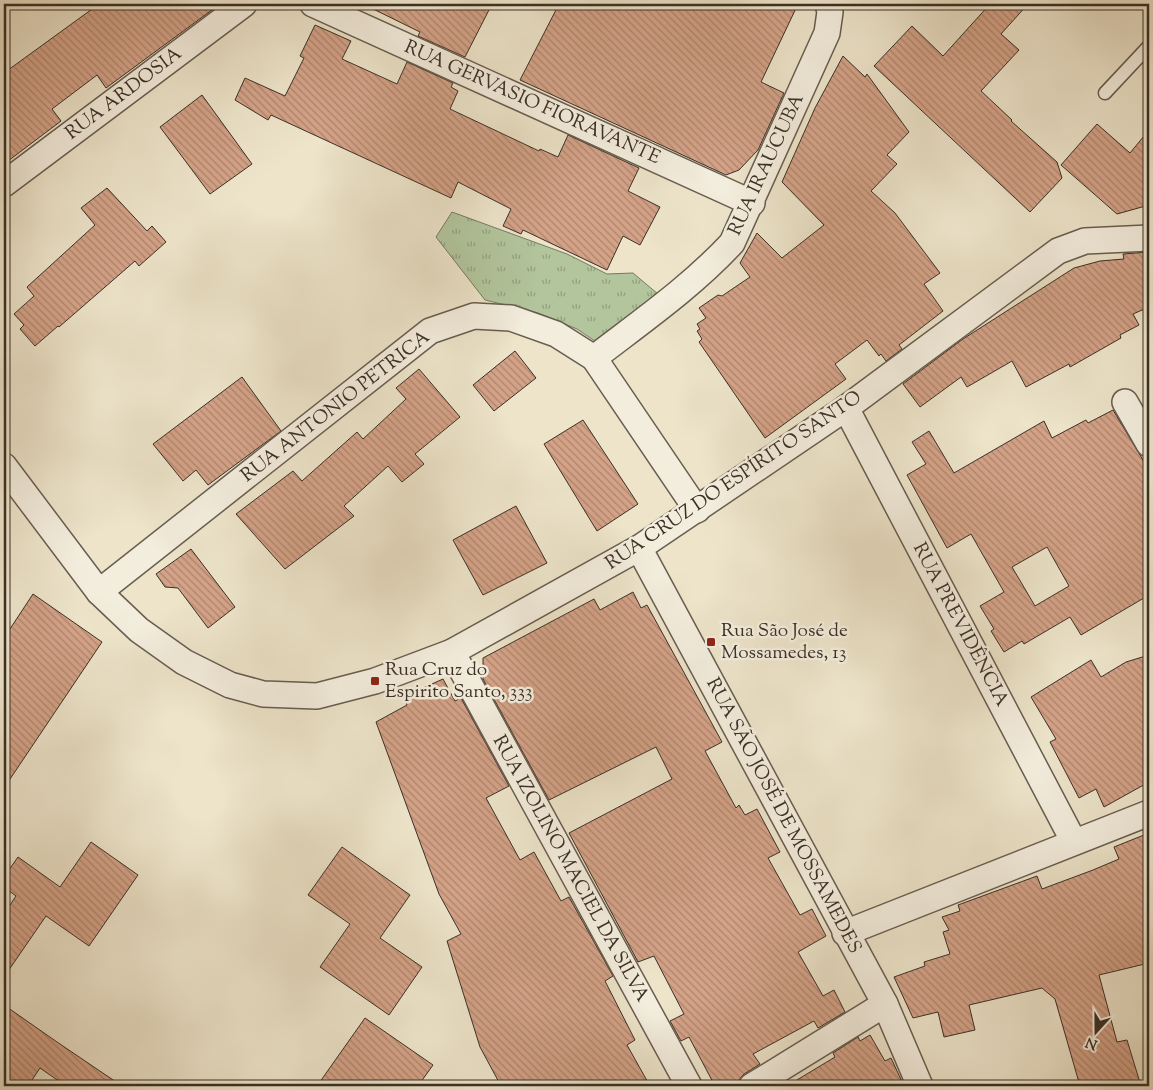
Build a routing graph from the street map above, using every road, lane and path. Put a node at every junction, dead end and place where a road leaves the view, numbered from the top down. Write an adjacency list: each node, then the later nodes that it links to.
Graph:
1 (244, 4): 6 (street, RUA ARDOSIA)
2 (313, 4): 7 (street, RUA GERVASIO FIORAVANTE)
3 (828, 4): 7 (street, RUA IRAUCUBA)
4 (1149, 46): 5 (lane)
5 (1105, 92)
6 (4, 184)
7 (752, 203): 9 (street, RUA IRAUCUBA)
8 (1149, 238): 11 (street, RUA CRUZ DO ESPÍRITO SANTO)
9 (594, 358): 14 (street, RUA ANTONIO PETRICA); 16 (street, RUA ANTONIO PETRICA)
10 (1125, 402): 12 (street)
11 (846, 408): 14 (street, RUA CRUZ DO ESPÍRITO SANTO); 19 (street, RUA PREVIDÊNCIA)
12 (1149, 444)
13 (4, 466): 16 (street, RUA CRUZ DO ESPÍRITO SANTO)
14 (697, 510): 15 (street, RUA CRUZ DO ESPÍRITO SANTO)
15 (640, 548): 17 (street, RUA CRUZ DO ESPÍRITO SANTO); 20 (street, RUA SÃO JOSÉ DE MOSSAMEDES)
16 (99, 592): 17 (street, RUA CRUZ DO ESPÍRITO SANTO)
17 (452, 652): 22 (street, RUA IZOLINO MACIEL DA SILVA)
18 (1149, 813): 19 (street)
19 (1074, 842): 20 (street)
20 (845, 933): 21 (street, RUA SÃO JOSÉ DE MOSSAMEDES)
21 (885, 1004): 23 (street); 24 (street, RUA SÃO JOSÉ DE MOSSAMEDES)
22 (689, 1086)
23 (752, 1086)
24 (920, 1086)

